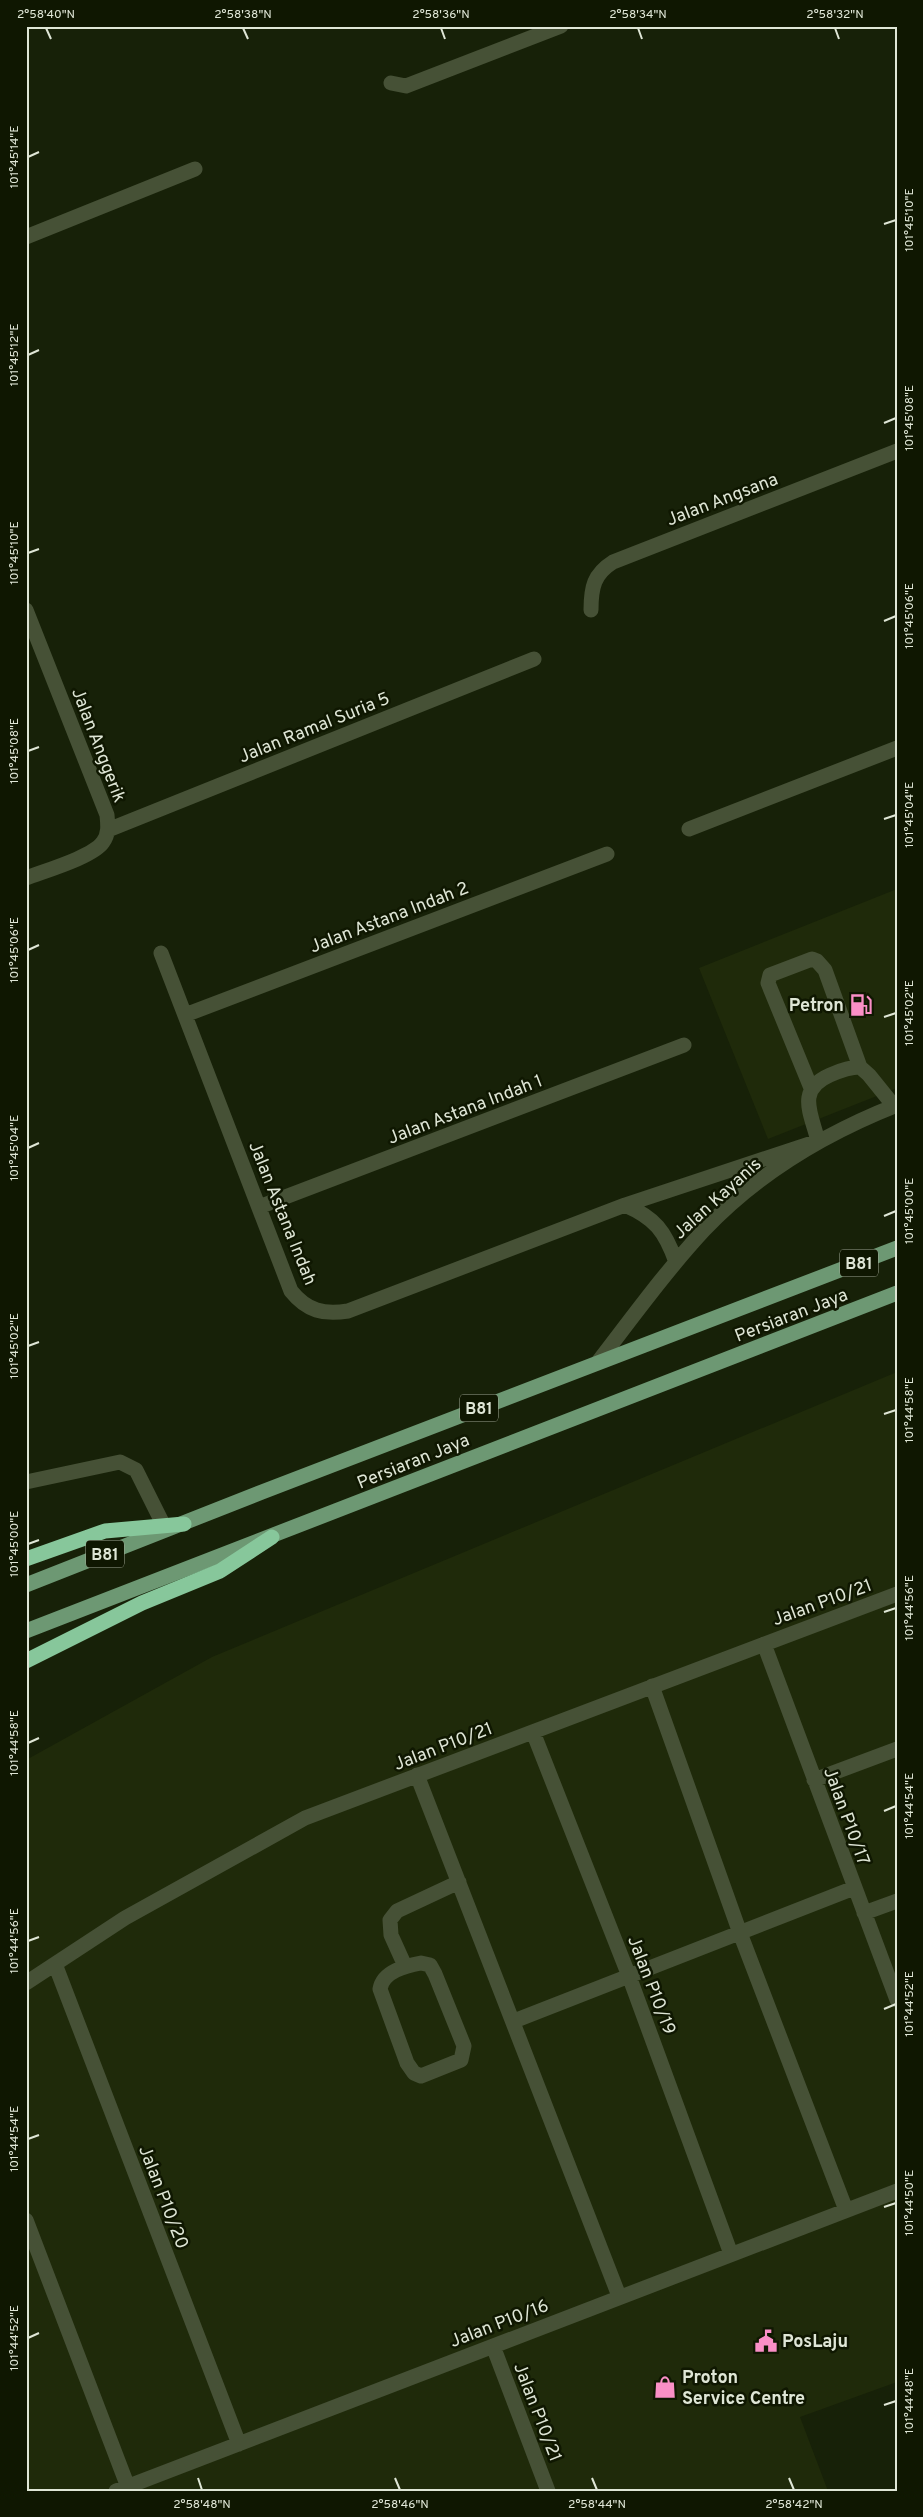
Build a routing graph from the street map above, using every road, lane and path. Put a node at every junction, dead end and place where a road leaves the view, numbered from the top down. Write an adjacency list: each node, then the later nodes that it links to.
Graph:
1 (561, 26): 2 (street)
2 (391, 83)
3 (195, 169): 4 (street)
4 (26, 237)
5 (897, 451): 7 (street, Jalan Angsana)
6 (26, 610): 10 (street, Jalan Anggerik)
7 (592, 610)
8 (534, 659): 10 (street, Jalan Ramal Suria 5)
9 (897, 748): 11 (street)
10 (108, 830): 13 (street, Jalan Anggerik)
11 (689, 830)
12 (607, 854): 15 (street, Jalan Astana Indah 2)
13 (26, 878)
14 (161, 953): 15 (street, Jalan Astana Indah)
15 (185, 1015): 22 (street, Jalan Astana Indah)
16 (684, 1045): 22 (street, Jalan Astana Indah 1)
17 (860, 1067): 18 (street); 18 (street); 19 (street)
18 (811, 1088): 20 (street)
19 (896, 1106): 20 (street, Jalan Kayanis)
20 (818, 1141): 21 (street, Jalan Astana Indah); 24 (street, Jalan Kayanis)
21 (625, 1204): 22 (street, Jalan Astana Indah); 24 (street)
22 (259, 1207)
23 (897, 1248): 28 (main road, Persiaran Jaya / B81)
24 (676, 1262): 28 (street, Jalan Kayanis)
25 (897, 1293): 27 (main road, Persiaran Jaya / B81)
26 (897, 1301): 27 (main road)
27 (810, 1328): 32 (main road, Persiaran Jaya / B81)
28 (598, 1362): 30 (main road, Persiaran Jaya / B81)
29 (26, 1482): 31 (street)
30 (184, 1524): 31 (highway); 34 (main road, Persiaran Jaya / B81)
31 (164, 1526): 33 (highway)
32 (272, 1537): 36 (main road, Persiaran Jaya / B81); 38 (highway)
33 (26, 1559)
34 (26, 1585)
35 (897, 1594): 37 (street, Jalan P10/21)
36 (26, 1631)
37 (764, 1644): 39 (street, Jalan P10/21); 43 (street, Jalan P10/17)
38 (26, 1661)
39 (652, 1686): 40 (street, Jalan P10/21); 48 (street)
40 (533, 1732): 42 (street, Jalan P10/21); 51 (street, Jalan P10/19)
41 (897, 1749): 43 (street)
42 (417, 1775): 44 (street); 49 (street, Jalan P10/21)
43 (814, 1780): 45 (street, Jalan P10/17)
44 (460, 1882): 50 (street); 54 (street)
45 (854, 1888): 47 (street, Jalan P10/17); 48 (street)
46 (897, 1901): 47 (street)
47 (864, 1913): 53 (street, Jalan P10/17)
48 (740, 1933): 51 (street); 56 (street)
49 (55, 1964): 52 (street, Jalan P10/21); 61 (street, Jalan P10/20)
50 (404, 1966): 50 (street)
51 (629, 1976): 54 (street); 58 (street, Jalan P10/19)
52 (26, 1982)
53 (897, 2000)
54 (514, 2021): 59 (street)
55 (897, 2192): 56 (street, Jalan P10/16)
56 (846, 2210): 58 (street, Jalan P10/16)
57 (26, 2220): 62 (street)
58 (731, 2254): 59 (street, Jalan P10/16)
59 (619, 2296): 60 (street, Jalan P10/16)
60 (493, 2346): 61 (street, Jalan P10/16); 63 (street, Jalan P10/21)
61 (239, 2444): 62 (street, Jalan P10/16)
62 (122, 2489)
63 (548, 2491)

